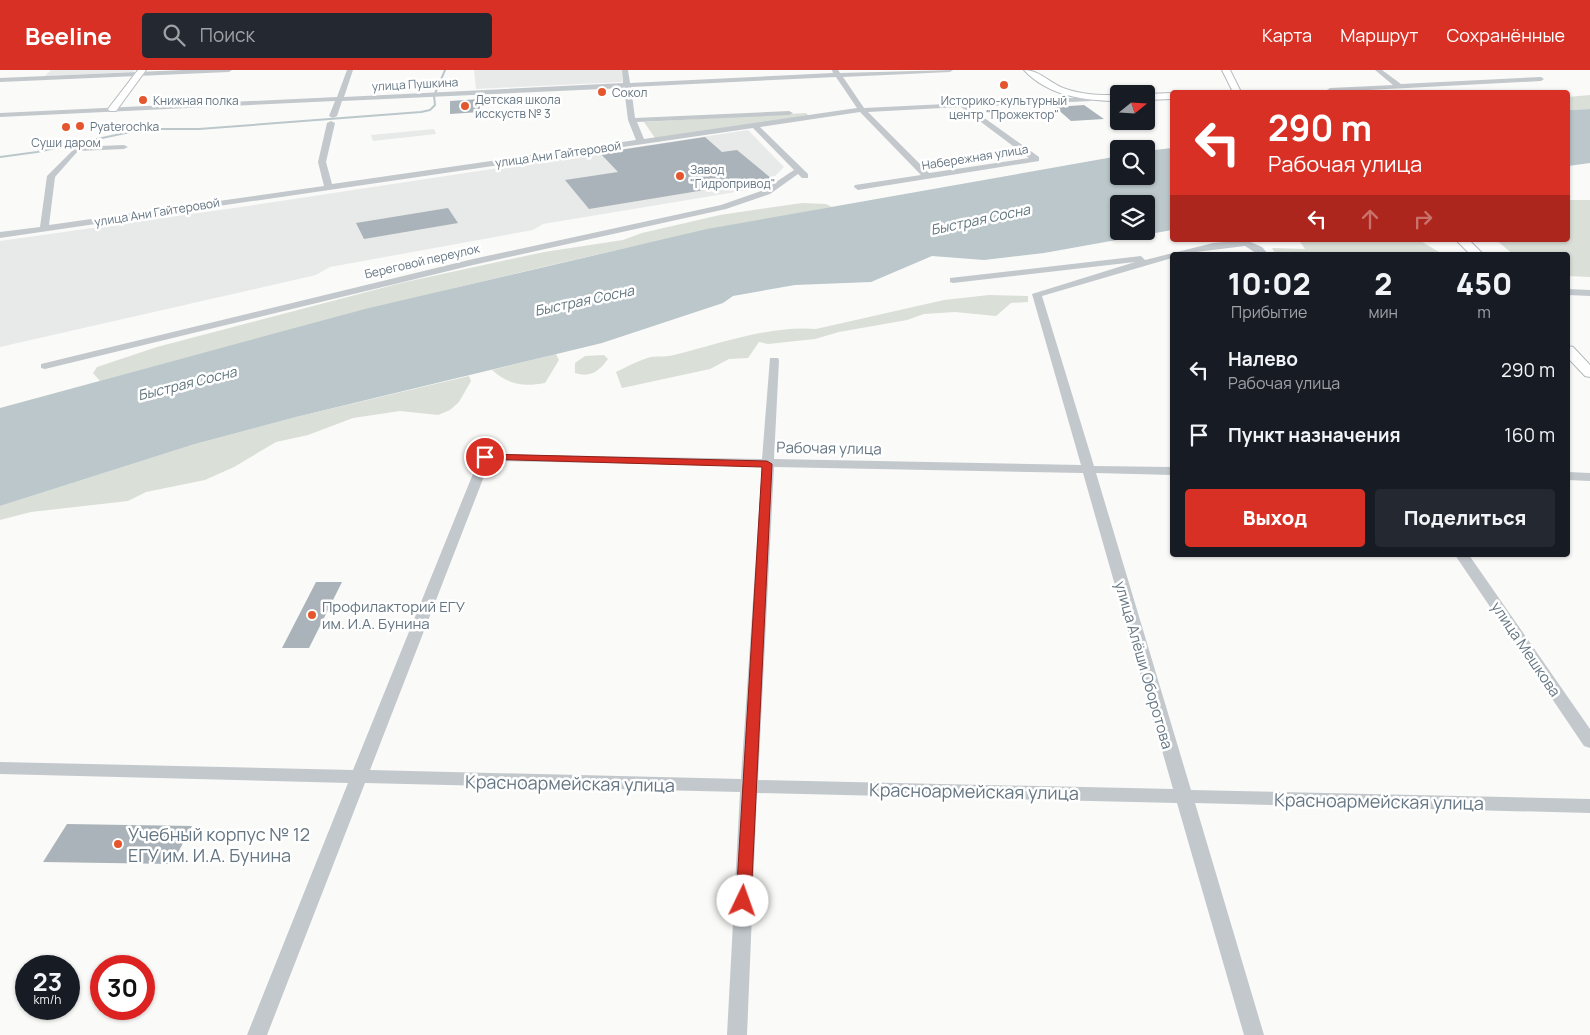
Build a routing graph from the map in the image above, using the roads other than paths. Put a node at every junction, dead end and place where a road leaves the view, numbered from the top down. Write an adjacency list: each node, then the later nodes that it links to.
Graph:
1 (229, 70): 9 (street)
2 (350, 70): 19 (street)
3 (626, 70): 12 (street)
4 (950, 70): 10 (street, улица Пушкина)
5 (1028, 70): 20 (main road)
6 (1226, 70): 14 (main road)
7 (1378, 70): 13 (street)
8 (1523, 70): 13 (street)
9 (140, 72): 11 (street); 22 (main road)
10 (836, 73): 12 (street, улица Пушкина); 23 (street)
11 (0, 80)
12 (626, 85): 19 (street, улица Пушкина); 25 (street)
13 (1400, 86): 15 (street)
14 (1236, 90)
15 (1330, 90)
16 (1170, 96): 17 (main road)
17 (1155, 97)
18 (1110, 98): 20 (main road, улица Ани Гайтеровой)
19 (338, 99): 22 (street, улица Пушкина); 30 (street)
20 (1090, 99): 21 (street, улица Ани Гайтеровой)
21 (962, 105): 23 (street, улица Ани Гайтеровой); 29 (street, Набережная улица)
22 (113, 109): 24 (street, улица Пушкина)
23 (862, 110): 25 (street); 26 (street, улица Ани Гайтеровой); 29 (street)
24 (0, 115)
25 (632, 120): 27 (street)
26 (755, 126): 27 (street, улица Ани Гайтеровой); 45 (street, Береговой переулок)
27 (641, 142): 30 (street, улица Ани Гайтеровой)
28 (124, 147): 32 (street)
29 (927, 176): 31 (street, Набережная улица)
30 (328, 186): 32 (street, улица Ани Гайтеровой)
31 (858, 186)
32 (44, 229): 33 (street, улица Ани Гайтеровой)
33 (0, 235)
34 (1464, 242): 37 (main road)
35 (1189, 252): 36 (street)
36 (1261, 252)
37 (1475, 252)
38 (1170, 256): 39 (street)
39 (1161, 258): 40 (street); 48 (street, улица Алёши Оборотова)
40 (953, 280)
41 (1570, 292): 42 (street)
42 (1590, 293)
43 (1570, 352): 46 (main road)
44 (774, 360): 47 (street)
45 (45, 366)
46 (1590, 373)
47 (767, 464): 48 (street, Рабочая улица); 55 (street, Рабочая улица); 56 (street)
48 (1087, 469): 49 (street, Рабочая улица); 57 (street, улица Алёши Оборотова)
49 (1170, 471)
50 (1570, 476): 51 (street)
51 (1590, 476)
52 (1463, 557): 53 (street, улица Мешкова)
53 (1590, 742)
54 (0, 768): 55 (street, Красноармейская улица)
55 (359, 778): 56 (street, Красноармейская улица); 59 (street)
56 (749, 786): 57 (street, Красноармейская улица); 60 (street)
57 (1183, 796): 58 (street, Красноармейская улица); 61 (street, улица Алёши Оборотова)
58 (1590, 806)
59 (257, 1035)
60 (737, 1035)
61 (1254, 1035)

